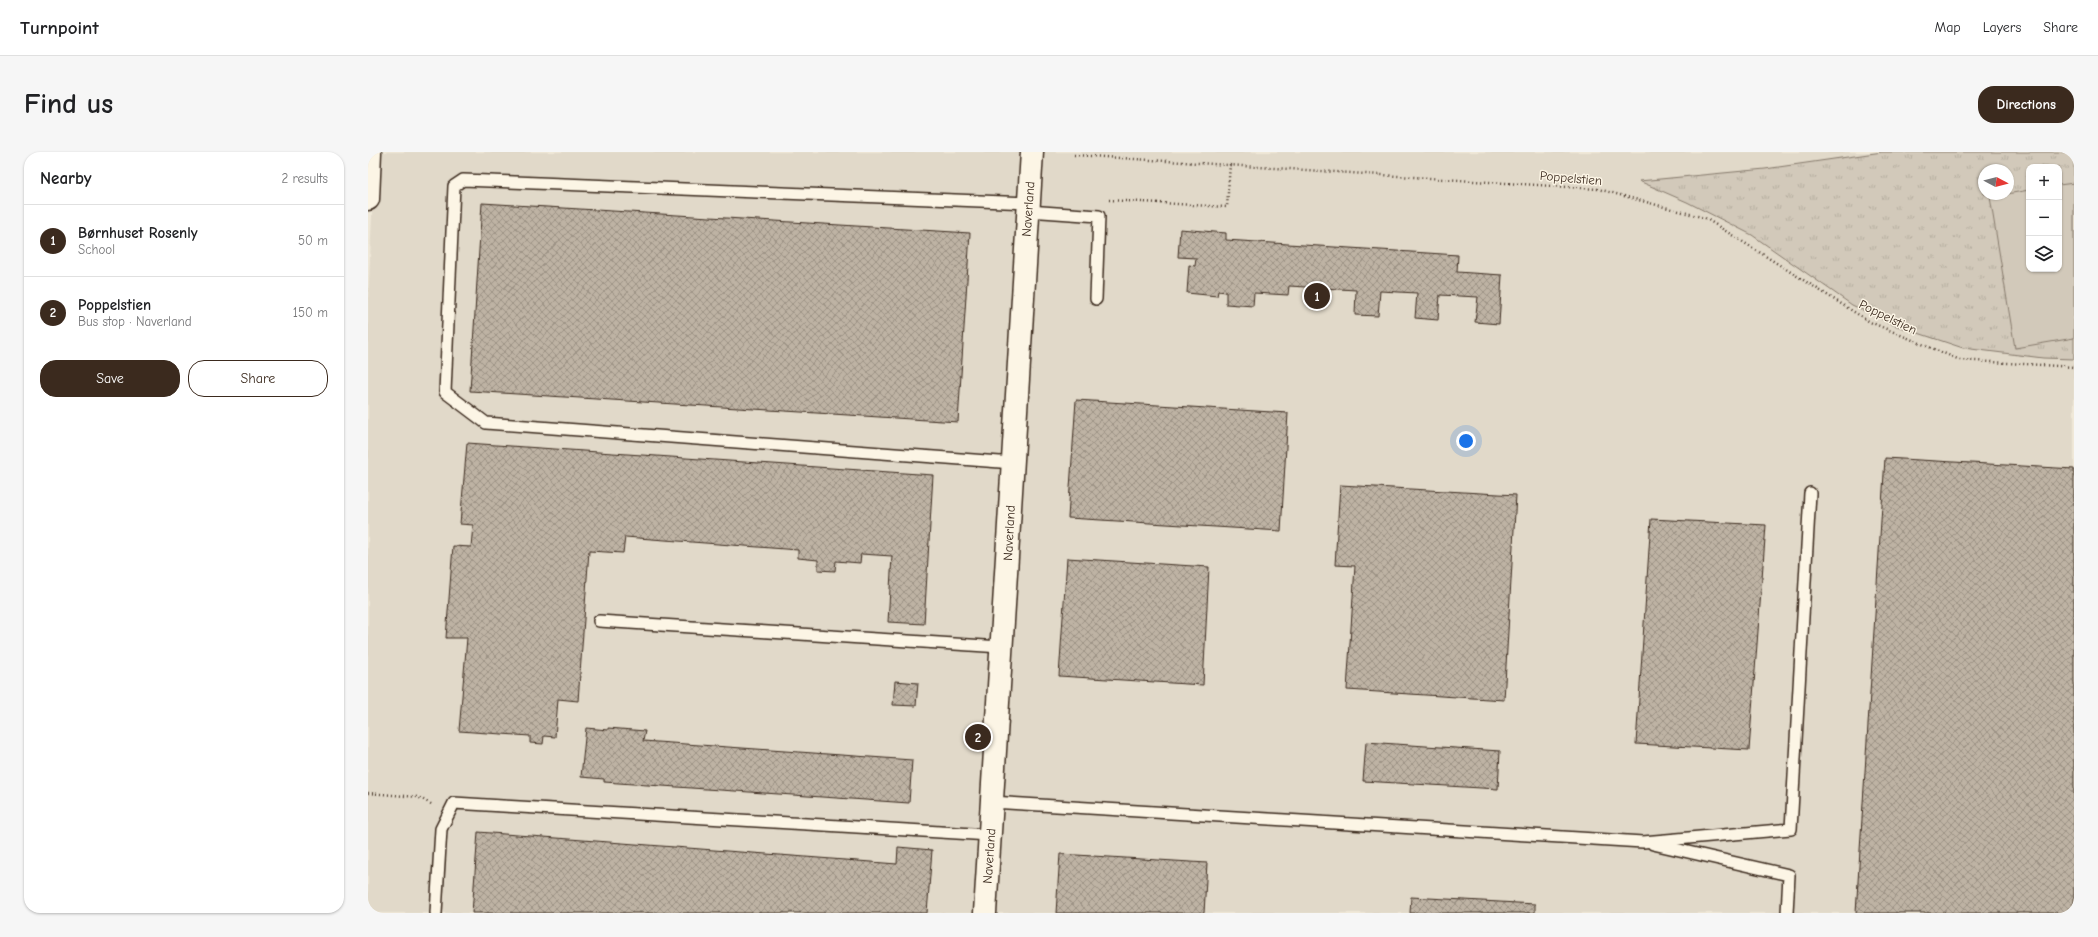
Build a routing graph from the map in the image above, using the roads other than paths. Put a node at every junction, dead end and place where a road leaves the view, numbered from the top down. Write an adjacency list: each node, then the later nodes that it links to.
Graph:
1 (370, 152): 3 (street)
2 (1032, 152): 4 (street, Naverland)
3 (368, 199)
4 (1028, 207): 5 (lane); 6 (street, Naverland); 6 (lane)
5 (1096, 300)
6 (1013, 463): 9 (street, Naverland)
7 (1810, 493): 12 (lane)
8 (599, 621): 9 (lane)
9 (1001, 647): 10 (street, Naverland)
10 (992, 802): 11 (street, Naverland); 12 (lane)
11 (990, 835): 13 (lane); 14 (street, Naverland)
12 (1642, 842): 15 (lane)
13 (436, 913)
14 (985, 913)
15 (1786, 913)

